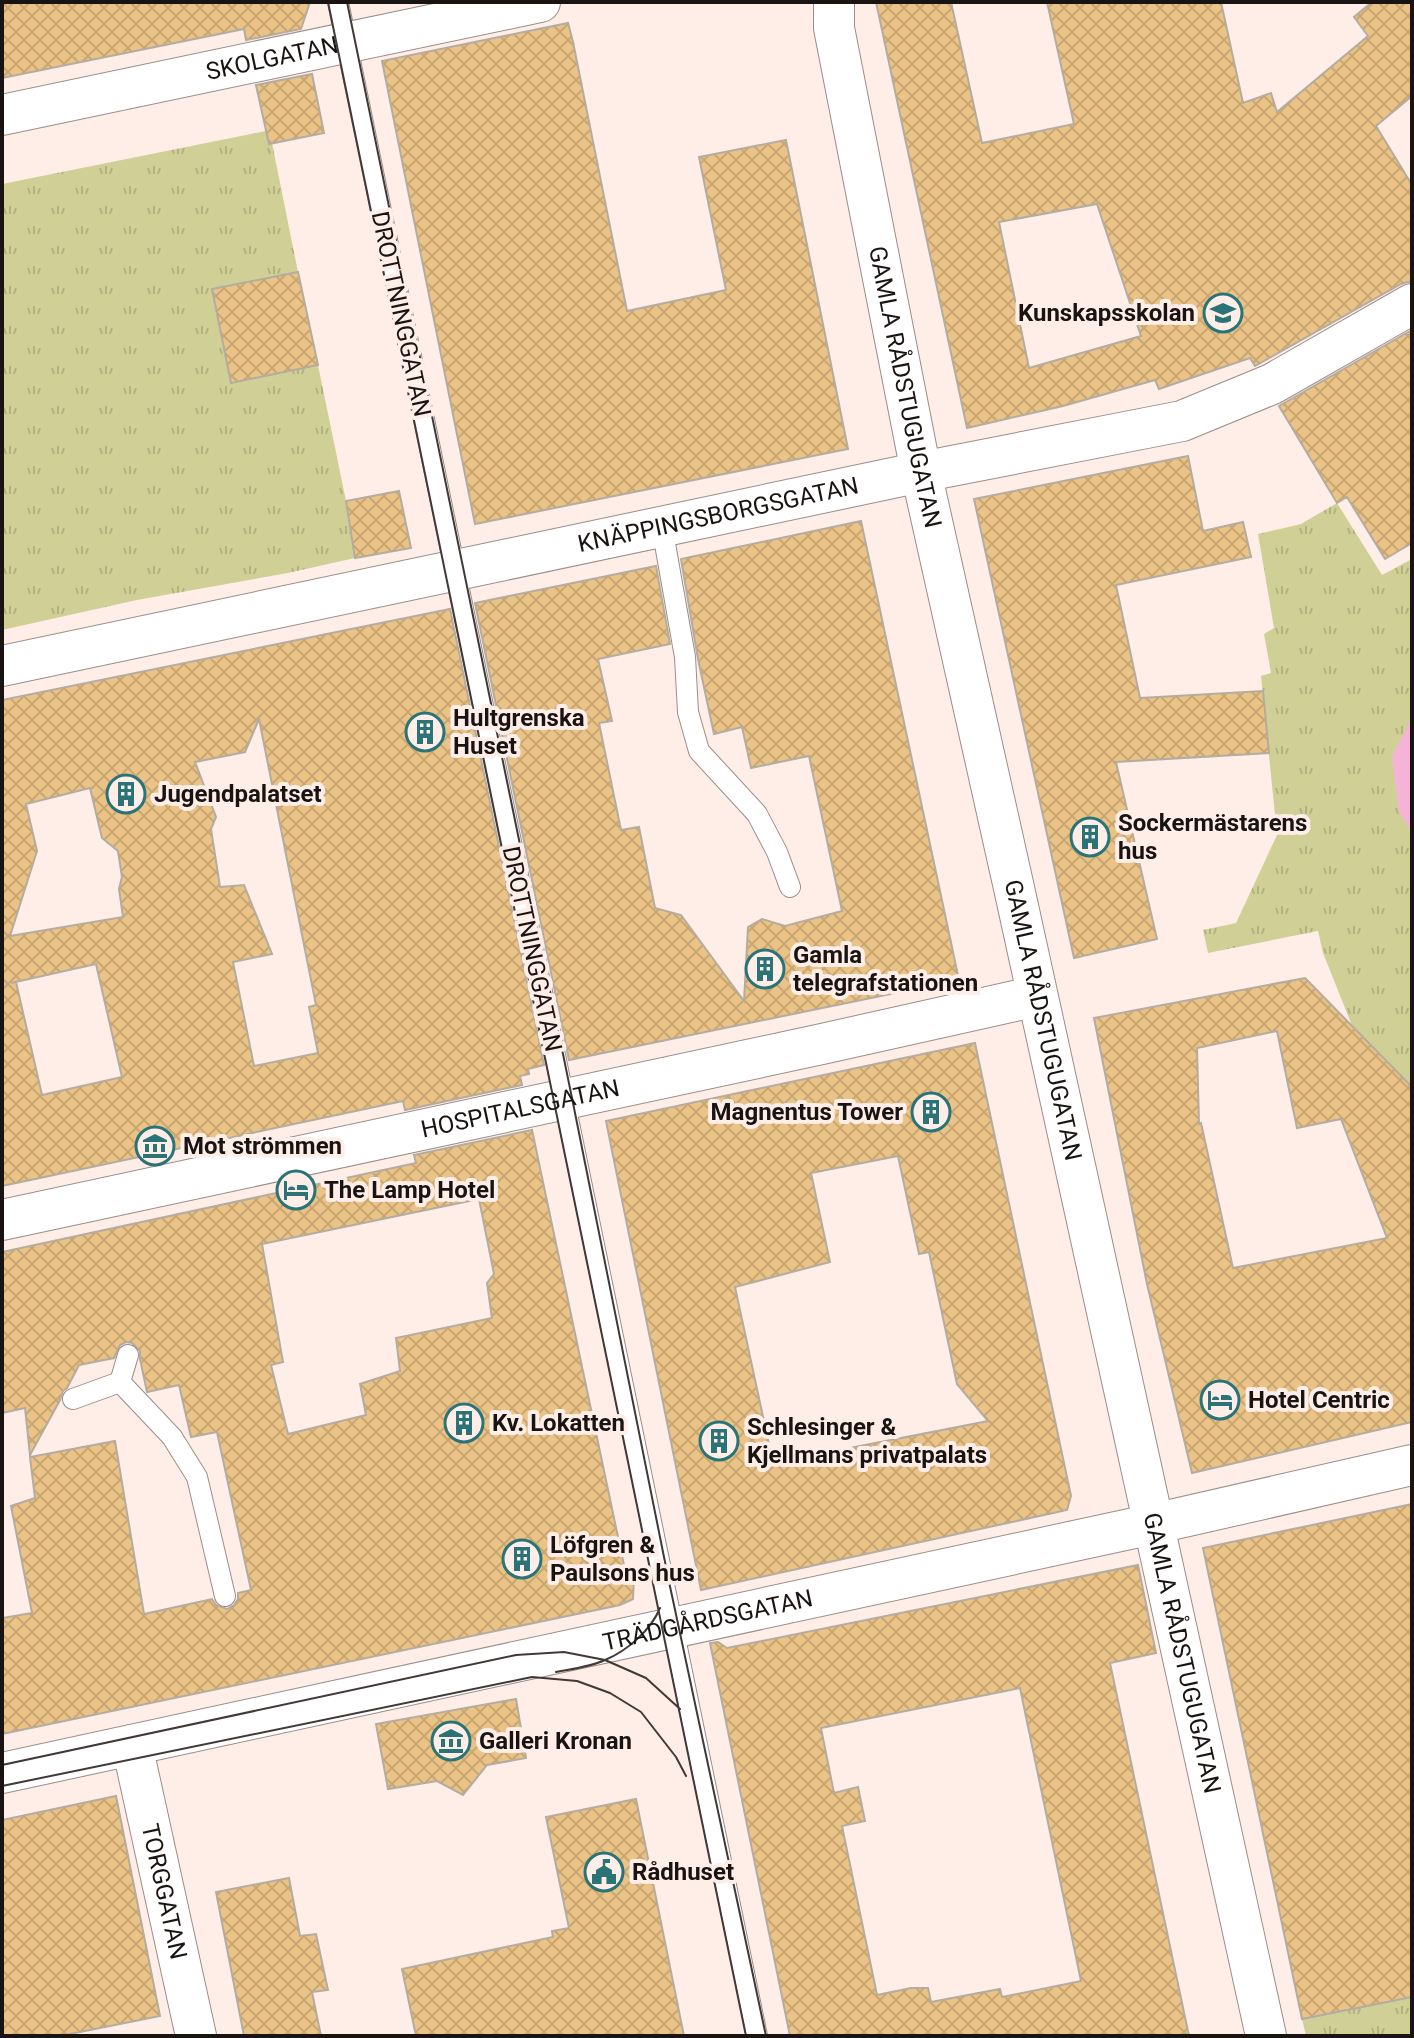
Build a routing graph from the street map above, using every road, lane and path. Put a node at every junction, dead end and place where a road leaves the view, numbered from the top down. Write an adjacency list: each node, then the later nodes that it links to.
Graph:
1 (338, 2): 4 (lane, DROTTNINGGATAN)
2 (540, 2): 4 (street, SKOLGATAN)
3 (834, 2): 7 (street, GAMLA RÅDSTUGUGATAN)
4 (346, 43): 5 (street, SKOLGATAN); 9 (lane, DROTTNINGGATAN)
5 (2, 115)
6 (1412, 304): 7 (street, KNÄPPINGSBORGSGATAN)
7 (921, 472): 8 (street, KNÄPPINGSBORGSGATAN); 12 (street, GAMLA RÅDSTUGUGATAN)
8 (662, 527): 9 (street, KNÄPPINGSBORGSGATAN); 11 (lane)
9 (454, 570): 10 (street, KNÄPPINGSBORGSGATAN); 13 (lane, DROTTNINGGATAN)
10 (2, 666)
11 (790, 887)
12 (1037, 996): 13 (street, HOSPITALSGATAN); 19 (street, GAMLA RÅDSTUGUGATAN)
13 (564, 1100): 14 (street, HOSPITALSGATAN); 21 (lane, DROTTNINGGATAN)
14 (2, 1220)
15 (128, 1355): 16 (lane)
16 (120, 1382): 17 (lane); 20 (lane)
17 (73, 1399)
18 (1412, 1465): 19 (street, TRÄDGÅRDSGATAN)
19 (1153, 1524): 21 (street, TRÄDGÅRDSGATAN); 26 (street, GAMLA RÅDSTUGUGATAN)
20 (225, 1596)
21 (672, 1629): 22 (street, TRÄDGÅRDSGATAN); 25 (lane, DROTTNINGGATAN)
22 (132, 1745): 23 (street, TRÄDGÅRDSGATAN); 24 (street, TORGGATAN)
23 (2, 1773)
24 (196, 2036)
25 (757, 2036)
26 (1266, 2036)

